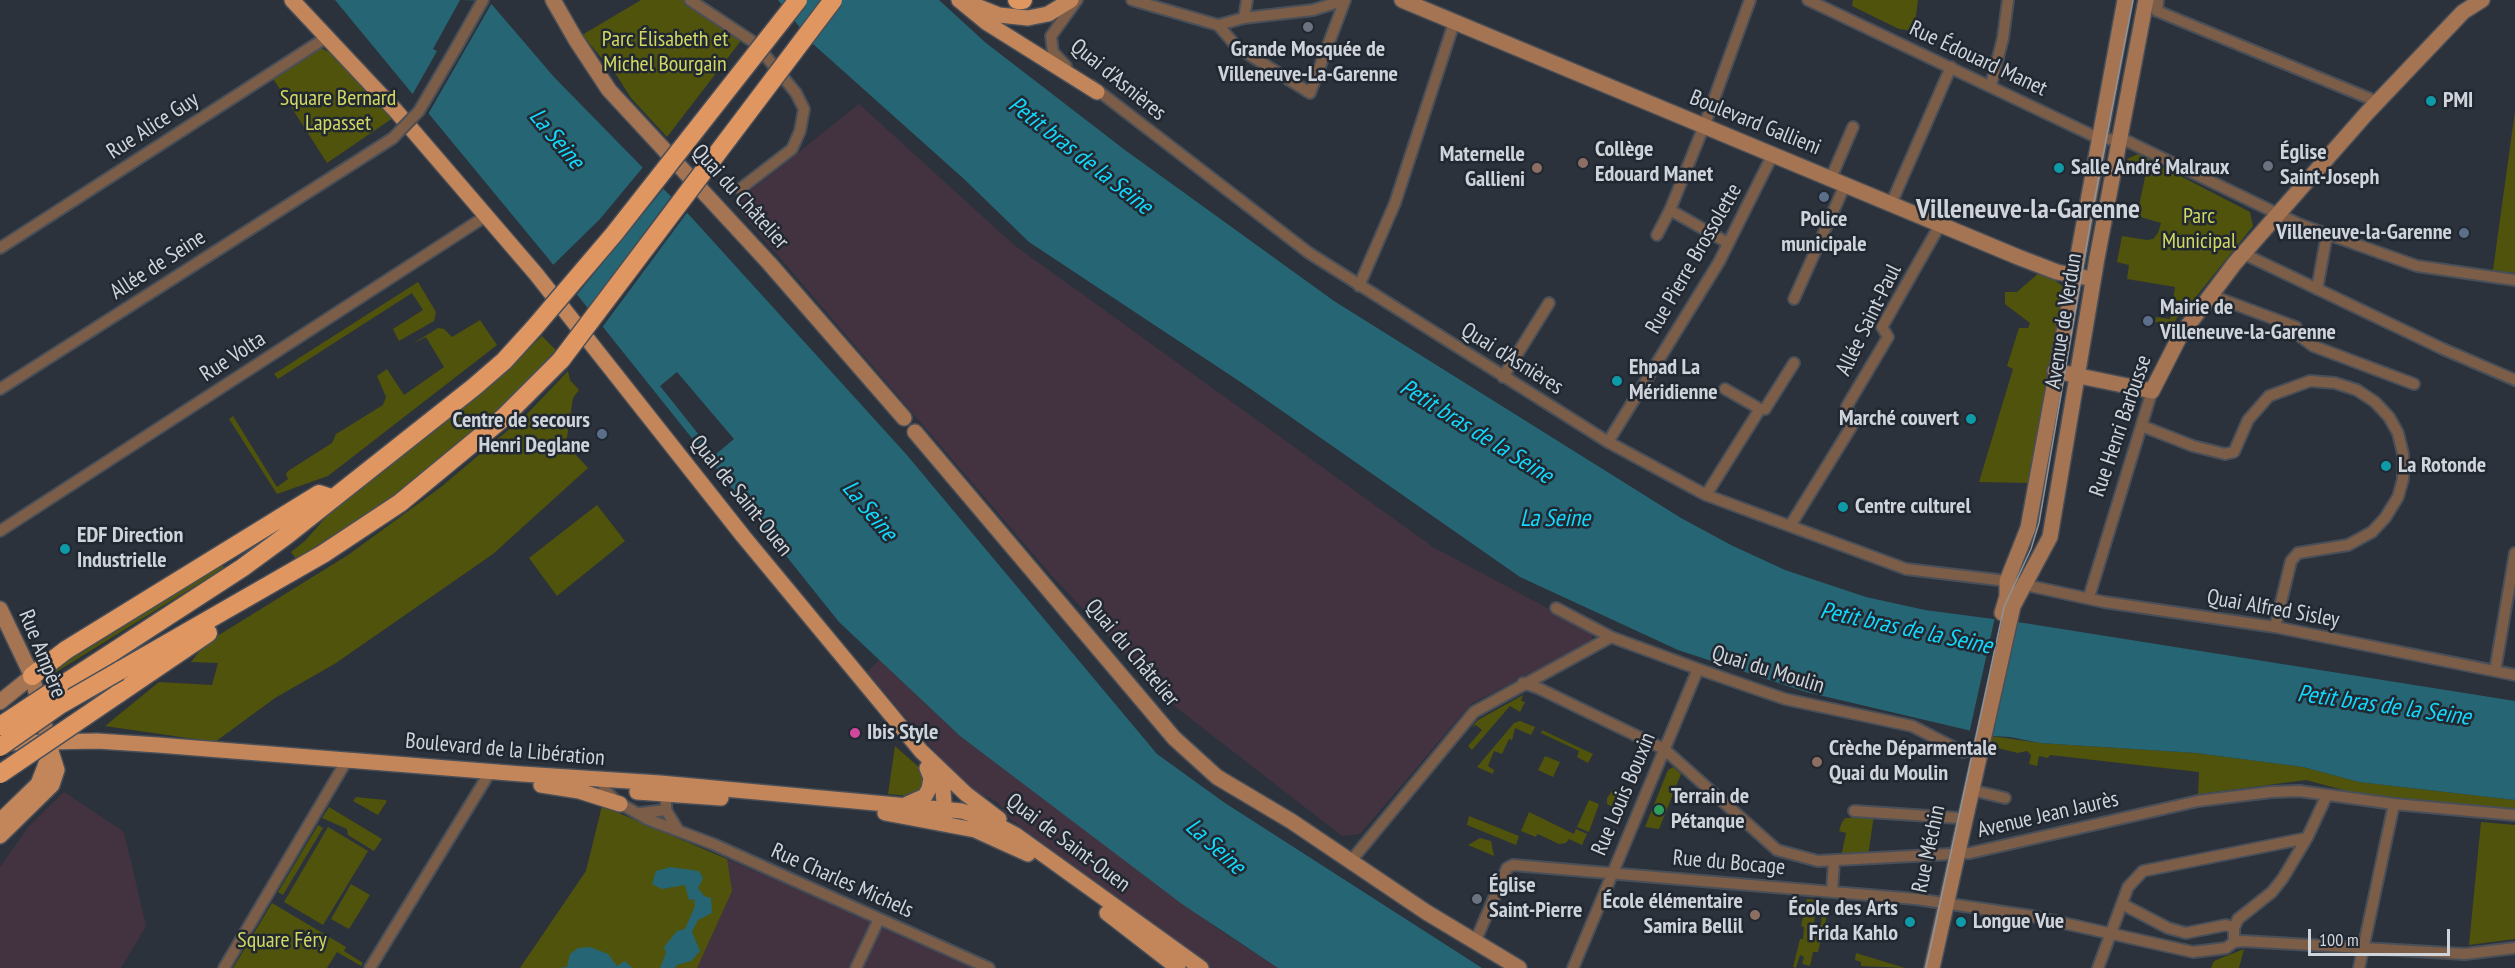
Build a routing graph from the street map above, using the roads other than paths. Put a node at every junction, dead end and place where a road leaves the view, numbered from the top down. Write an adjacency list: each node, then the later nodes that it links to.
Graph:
1 (292, 0): 29 (main road, Quai de Saint-Ouen)
2 (483, 0): 66 (street, Allée de Seine, bridge)
3 (553, 0): 70 (main road, Quai du Châtelier)
4 (690, 0): 41 (street)
5 (785, 0): 30 (highway)
6 (798, 0): 30 (highway, bridge)
7 (834, 0): 82 (highway, bridge)
8 (959, 0): 33 (main road)
9 (967, 0): 12 (main road)
10 (1017, 0): 11 (highway)
11 (1023, 0)
12 (1071, 0)
13 (1077, 0): 33 (street, Quai d'Asnières)
14 (1132, 0): 28 (street)
15 (1247, 0): 26 (street)
16 (1345, 0): 26 (street); 28 (street)
17 (1402, 0): 24 (main road, Boulevard Gallieni)
18 (1750, 0): 35 (street)
19 (1808, 0): 31 (street, Rue Édouard Manet)
20 (2008, 0): 32 (street)
21 (2125, 0): 37 (main road, Avenue de Verdun)
22 (2146, 0): 38 (main road, Avenue de Verdun)
23 (2482, 0): 34 (main road, Rue Henri Barbusse)
24 (1419, 3): 27 (main road, Boulevard Gallieni)
25 (2158, 6): 34 (street)
26 (1244, 18): 28 (street)
27 (1454, 23): 35 (main road, Boulevard Gallieni); 55 (street)
28 (1218, 25)
29 (327, 37): 45 (main road, Quai de Saint-Ouen); 50 (street, Rue Alice Guy)
30 (755, 51): 75 (highway, bridge)
31 (1951, 67): 32 (street, Rue Édouard Manet); 42 (street)
32 (1991, 86): 37 (street, Rue Édouard Manet)
33 (1097, 92): 55 (street, Quai d'Asnières)
34 (2378, 102): 44 (main road, Rue Henri Barbusse)
35 (1704, 126): 39 (main road, Boulevard Gallieni); 43 (street)
36 (1853, 127): 40 (street)
37 (2098, 138): 38 (street); 52 (main road, Avenue de Verdun)
38 (2118, 139): 44 (street); 53 (main road, Avenue de Verdun)
39 (1773, 154): 40 (main road, Boulevard Gallieni); 49 (street, Rue Pierre Brossolette)
40 (1838, 182): 42 (main road, Boulevard Gallieni); 58 (street)
41 (740, 189)
42 (1891, 204): 46 (main road, Boulevard Gallieni)
43 (1670, 210): 48 (street); 49 (street)
44 (2278, 214): 47 (street); 51 (main road, Rue Henri Barbusse)
45 (486, 216): 77 (street, Rue Volta); 99 (main road, Quai de Saint-Ouen)
46 (1941, 223): 52 (main road, Boulevard Gallieni); 76 (street, Allée Saint-Paul)
47 (2327, 234): 54 (street); 56 (street)
48 (1657, 235)
49 (1728, 243): 73 (street, Rue Pierre Brossolette)
50 (0, 248)
51 (2244, 254): 56 (street); 57 (main road, Rue Henri Barbusse)
52 (2073, 275): 53 (main road, Boulevard Gallieni); 61 (main road, Avenue de Verdun)
53 (2094, 279): 62 (main road, Avenue de Verdun)
54 (2515, 280)
55 (1359, 286): 63 (street, Quai d'Asnières)
56 (2317, 289): 64 (street)
57 (2210, 295): 65 (street); 68 (main road, Rue Henri Barbusse)
58 (1794, 298)
59 (1549, 303): 63 (street)
60 (1794, 363): 69 (street)
61 (2055, 371): 62 (main road); 79 (main road, Avenue de Verdun)
62 (2078, 376): 68 (main road); 80 (main road, Avenue de Verdun)
63 (1503, 377): 73 (street, Quai d'Asnières)
64 (2515, 380)
65 (2414, 384)
66 (0, 389)
67 (1725, 389): 69 (street)
68 (2152, 391): 71 (street, Rue Henri Barbusse)
69 (1760, 409): 74 (street)
70 (904, 418)
71 (2142, 426): 81 (street, Rue Henri Barbusse); 86 (street)
72 (915, 432): 128 (main road, Quai du Châtelier)
73 (1608, 442): 74 (street, Quai d'Asnières)
74 (1706, 495): 76 (street, Quai d'Asnières)
75 (332, 498): 91 (highway); 94 (highway, bridge)
76 (1790, 526): 79 (street, Quai d'Asnières)
77 (0, 531)
78 (2515, 553): 89 (street)
79 (2007, 581): 80 (street, Quai d'Asnières); 83 (main road, Avenue de Verdun)
80 (2025, 584): 81 (street, Quai Alfred Sisley); 83 (main road, Avenue de Verdun)
81 (2089, 597): 86 (street, Quai Alfred Sisley)
82 (244, 599): 96 (highway, bridge); 103 (highway, bridge)
83 (2008, 607): 95 (main road)
84 (1556, 608): 87 (street, Quai du Moulin)
85 (0, 609): 91 (main road, Rue Ampère)
86 (2275, 627): 89 (street, Quai Alfred Sisley)
87 (1611, 636): 88 (street, Quai du Moulin); 92 (street)
88 (1698, 669): 95 (street, Quai du Moulin); 98 (street, Rue Louis Bouxin)
89 (2495, 671): 90 (street, Quai Alfred Sisley)
90 (2515, 675)
91 (32, 676): 93 (main road); 97 (main road, Rue Ampère)
92 (1522, 683): 98 (street, Avenue Jean Jaurès); 128 (street)
93 (0, 702)
94 (0, 726)
95 (1976, 742): 107 (main road, Rue Méchin); 120 (main road, Rue Méchin)
96 (0, 745): 97 (main road, Boulevard de la Libération)
97 (50, 747): 100 (main road, Boulevard de la Libération); 101 (main road, Boulevard de la Libération); 121 (main road); 124 (main road)
98 (1664, 749): 127 (street, Avenue Jean Jaurès); 129 (street, Rue Louis Bouxin)
99 (921, 751): 108 (main road, Quai de Saint-Ouen); 113 (main road); 119 (main road)
100 (0, 752)
101 (244, 756): 102 (main road, Boulevard de la Libération); 105 (main road, Boulevard de la Libération)
102 (344, 765): 104 (main road, Boulevard de la Libération); 140 (street)
103 (0, 774)
104 (494, 778): 106 (main road, Boulevard de la Libération); 111 (main road); 141 (street)
105 (666, 788): 106 (main road, Boulevard de la Libération); 113 (main road, Boulevard de la Libération); 114 (main road, Boulevard de la Libération); 115 (street)
106 (604, 789): 111 (street, Rue Charles Michels)
107 (1971, 790): 110 (street); 126 (main road, Rue Méchin)
108 (966, 794): 119 (main road); 122 (main road, Quai de Saint-Ouen)
109 (2327, 795): 112 (street, Avenue Jean Jaurès); 125 (street); 126 (street, Avenue Jean Jaurès)
110 (2005, 798)
111 (620, 804): 117 (street, Rue Charles Michels)
112 (2394, 804): 118 (street, Avenue Jean Jaurès); 138 (street)
113 (905, 805): 119 (main road, Boulevard de la Libération)
114 (854, 808): 119 (main road, Quai de Saint-Ouen)
115 (666, 810): 117 (street); 123 (street)
116 (1854, 811): 120 (street)
117 (641, 813): 123 (street, Rue Charles Michels)
118 (2515, 815)
119 (953, 817): 122 (main road, Boulevard de la Libération); 144 (main road, Quai de Saint-Ouen)
120 (1959, 818): 126 (main road, Rue Méchin)
121 (0, 821)
122 (1002, 827): 145 (main road, Quai de Saint-Ouen)
123 (678, 830): 133 (street, Rue Charles Michels)
124 (0, 836)
125 (2307, 838): 132 (street); 134 (street)
126 (1954, 854): 127 (street, Avenue Jean Jaurès); 131 (main road, Rue Méchin)
127 (1834, 861): 130 (street)
128 (1350, 862): 136 (main road, Quai du Châtelier)
129 (1612, 873): 130 (street, Rue du Bocage); 136 (street, Rue du Bocage); 147 (street, Rue Louis Bouxin)
130 (1832, 892): 131 (street, Rue du Bocage)
131 (1944, 903): 135 (street, Rue du Bocage); 148 (main road, Rue Méchin); 149 (main road, Rue Méchin)
132 (2122, 904): 134 (street); 135 (street)
133 (879, 919): 142 (street); 143 (street, Rue Charles Michels)
134 (2234, 928): 137 (street)
135 (2111, 935): 137 (street, Rue du Bocage); 150 (street)
136 (1475, 942): 146 (main road, Quai du Châtelier)
137 (2235, 942): 138 (street)
138 (2363, 948): 139 (street); 151 (street)
139 (2515, 948)
140 (224, 968)
141 (370, 968)
142 (856, 968)
143 (989, 968)
144 (1178, 968)
145 (1201, 968)
146 (1519, 968)
147 (1573, 968)
148 (1926, 968)
149 (1932, 968)
150 (2098, 968)
151 (2360, 968)

